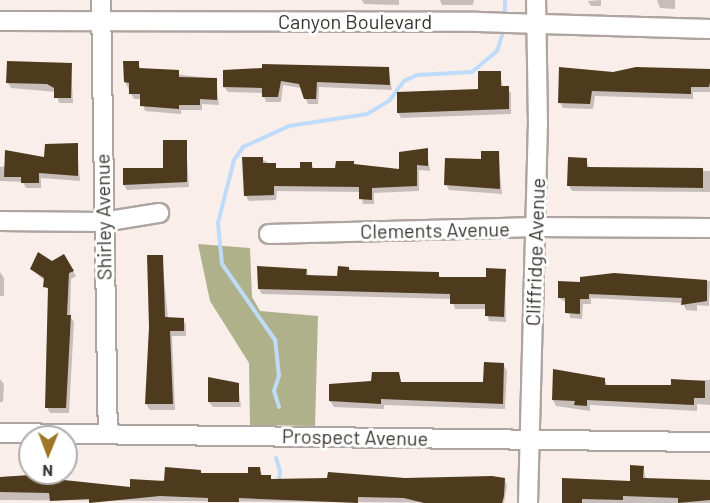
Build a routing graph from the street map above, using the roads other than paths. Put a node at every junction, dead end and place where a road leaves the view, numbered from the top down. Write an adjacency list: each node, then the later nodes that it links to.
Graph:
1 (101, 0): 4 (street, Shirley Avenue)
2 (536, 0): 5 (street, Cliffridge Avenue)
3 (0, 21): 4 (street, Canyon Boulevard)
4 (101, 22): 5 (street, Canyon Boulevard); 9 (street, Shirley Avenue)
5 (537, 24): 6 (street, Canyon Boulevard); 10 (street, Cliffridge Avenue)
6 (710, 29)
7 (159, 213): 9 (street)
8 (0, 221): 9 (street)
9 (102, 222): 14 (street, Shirley Avenue)
10 (535, 227): 11 (street, Clements Avenue); 12 (street, Clements Avenue); 15 (street, Cliffridge Avenue)
11 (710, 228)
12 (269, 234)
13 (0, 433): 14 (street, Prospect Avenue)
14 (108, 434): 15 (street, Prospect Avenue)
15 (530, 439): 16 (street, Prospect Avenue); 17 (street, Cliffridge Avenue)
16 (710, 442)
17 (528, 503)

